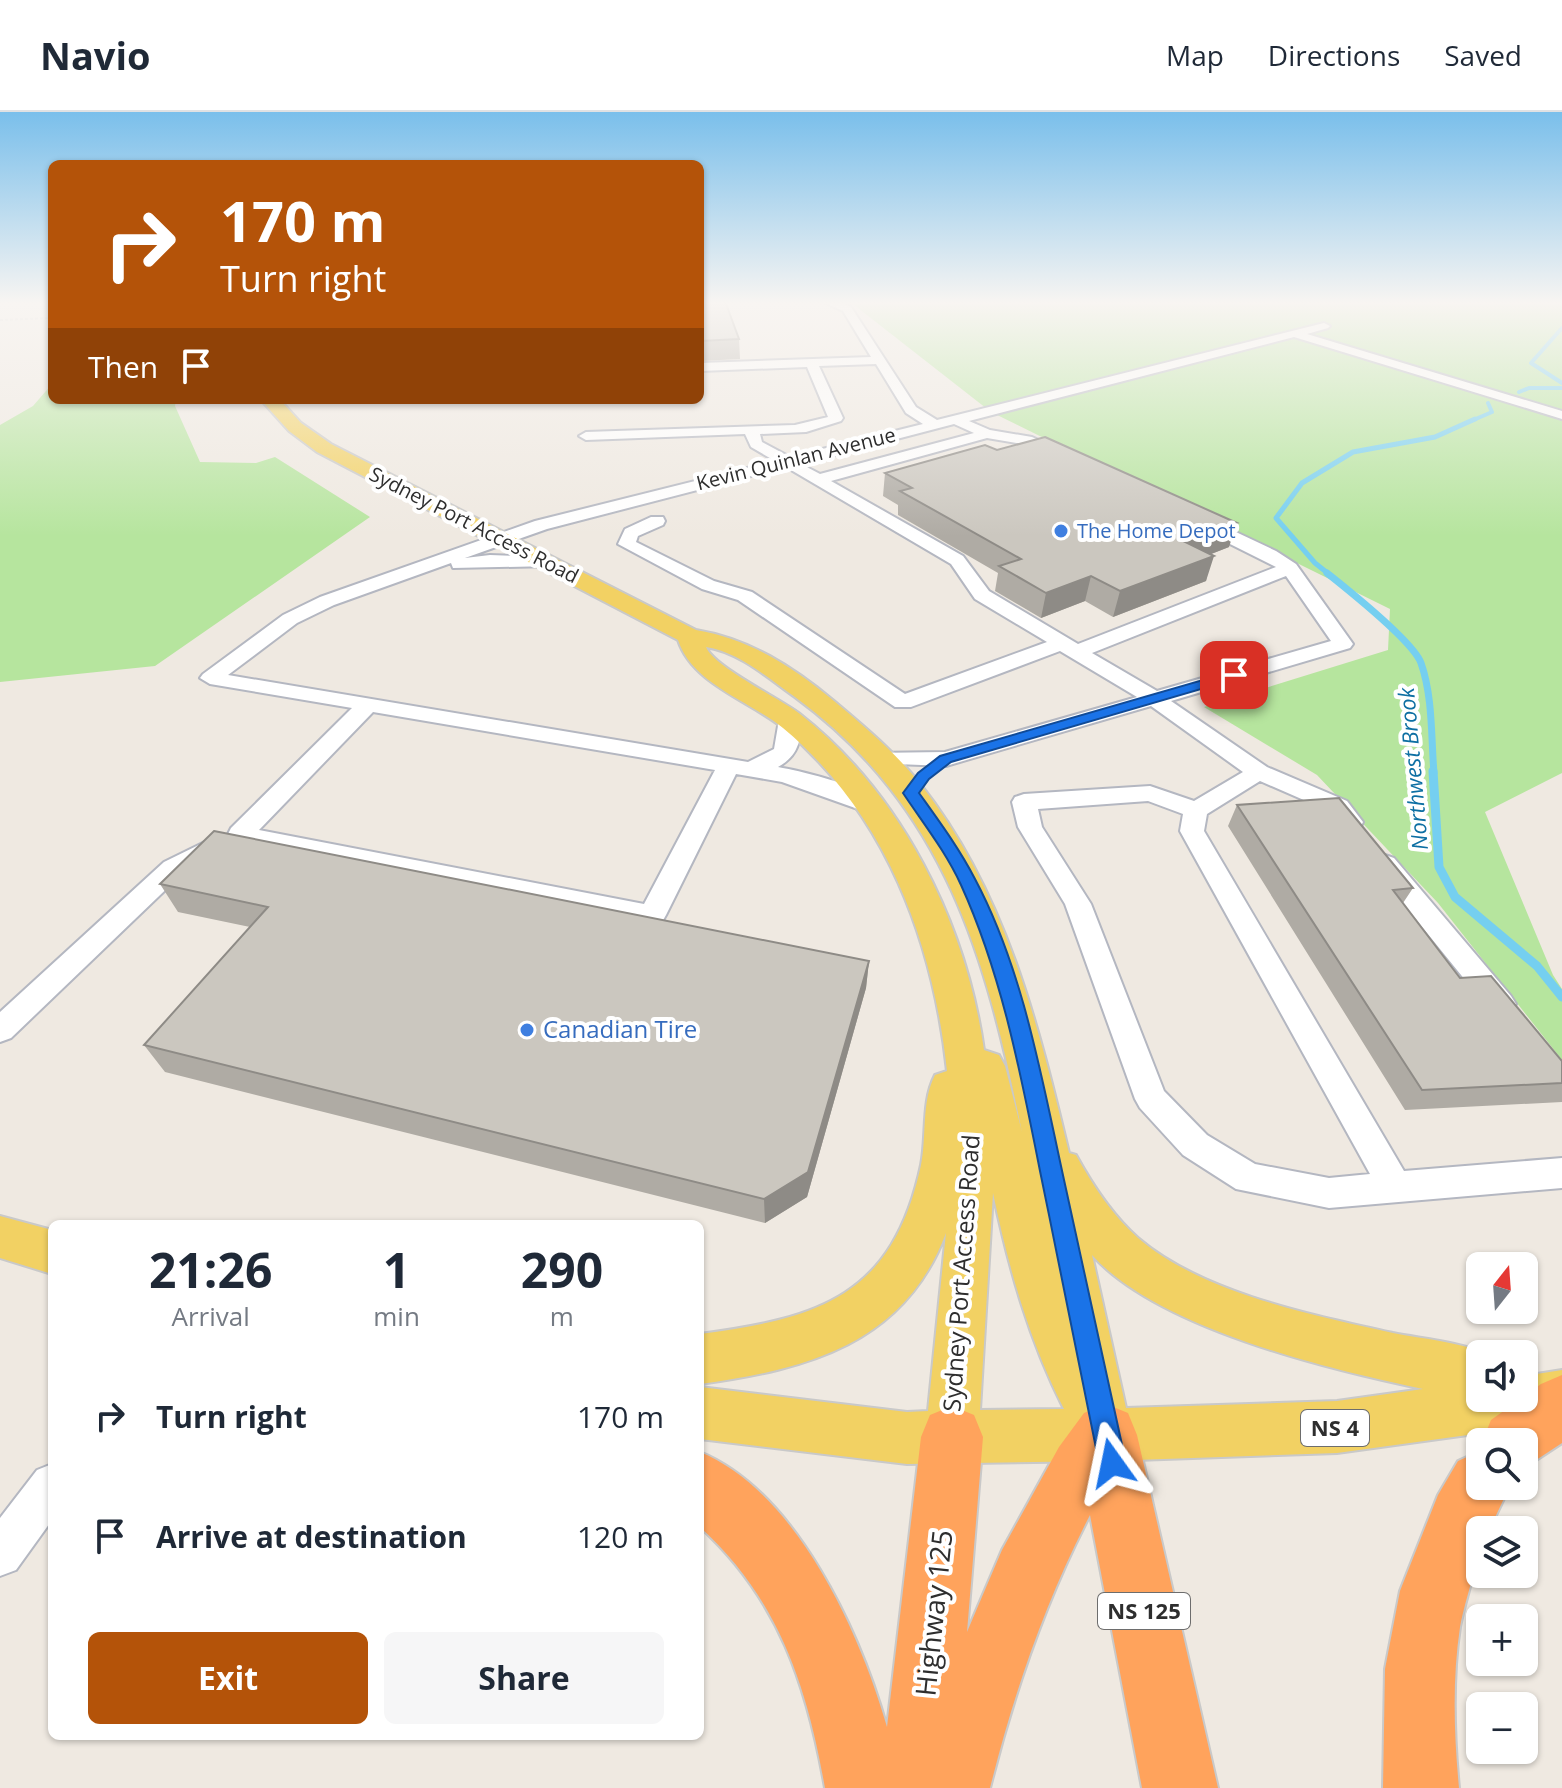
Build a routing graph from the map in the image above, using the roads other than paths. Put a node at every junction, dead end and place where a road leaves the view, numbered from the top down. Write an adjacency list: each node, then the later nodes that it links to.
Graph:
1 (819, 379): 9 (street)
2 (892, 379): 8 (street)
3 (1114, 379): 7 (street, Kevin Quinlan Avenue)
4 (1445, 379): 6 (street)
5 (274, 404): 17 (main road, Sydney Port Access Road)
6 (1562, 415)
7 (956, 420): 8 (street, Kevin Quinlan Avenue); 10 (street)
8 (935, 425): 12 (street, Kevin Quinlan Avenue)
9 (751, 430): 11 (street); 12 (street)
10 (987, 434): 13 (street); 14 (street)
11 (586, 436)
12 (784, 461): 14 (street); 15 (street, Kevin Quinlan Avenue)
13 (1085, 467)
14 (820, 479): 22 (street)
15 (629, 502): 17 (street, Kevin Quinlan Avenue); 22 (street)
16 (1185, 514): 19 (street)
17 (501, 538): 18 (main road, Sydney Port Access Road); 20 (street, Kevin Quinlan Avenue)
18 (546, 562): 20 (street); 21 (main road, Sydney Port Access Road)
19 (1290, 568): 22 (street); 23 (street)
20 (410, 571): 24 (street)
21 (689, 636): 25 (main road, Sydney Port Access Road); 26 (main road, Sydney Port Access Road)
22 (1070, 648): 23 (street)
23 (1153, 698): 27 (street); 29 (street)
24 (367, 706): 28 (street); 33 (street)
25 (790, 720): 28 (street); 31 (main road, Sydney Port Access Road)
26 (880, 758): 27 (street); 30 (main road, Sydney Port Access Road)
27 (946, 759): 30 (street)
28 (740, 766): 31 (street); 33 (street)
29 (1259, 772): 32 (street); 35 (street)
30 (911, 793): 37 (main road, Sydney Port Access Road)
31 (872, 806): 34 (main road, Sydney Port Access Road)
32 (1196, 810): 39 (street); 39 (street)
33 (240, 834): 36 (street)
34 (921, 893): 42 (main road); 50 (main road); 51 (main road, Sydney Port Access Road)
35 (1513, 1019)
36 (0, 1030)
37 (1040, 1120): 43 (main road); 50 (main road, Sydney Port Access Road)
38 (1562, 1173): 39 (street)
39 (1395, 1187)
40 (0, 1237): 41 (main road)
41 (48, 1251)
42 (704, 1359)
43 (1466, 1373)
44 (1538, 1385): 45 (main road)
45 (1562, 1389)
46 (1562, 1396): 50 (main road, NS 4)
47 (1562, 1405): 49 (highway)
48 (704, 1413): 51 (main road, NS 4)
49 (1532, 1428)
50 (1106, 1435): 51 (main road, NS 4); 58 (highway); 59 (highway, NS 125)
51 (952, 1437): 57 (highway, Highway 125)
52 (704, 1487): 56 (highway)
53 (48, 1490): 55 (street)
54 (1470, 1500): 60 (highway)
55 (0, 1554)
56 (863, 1788)
57 (917, 1788)
58 (952, 1788)
59 (1180, 1788)
60 (1421, 1788)

